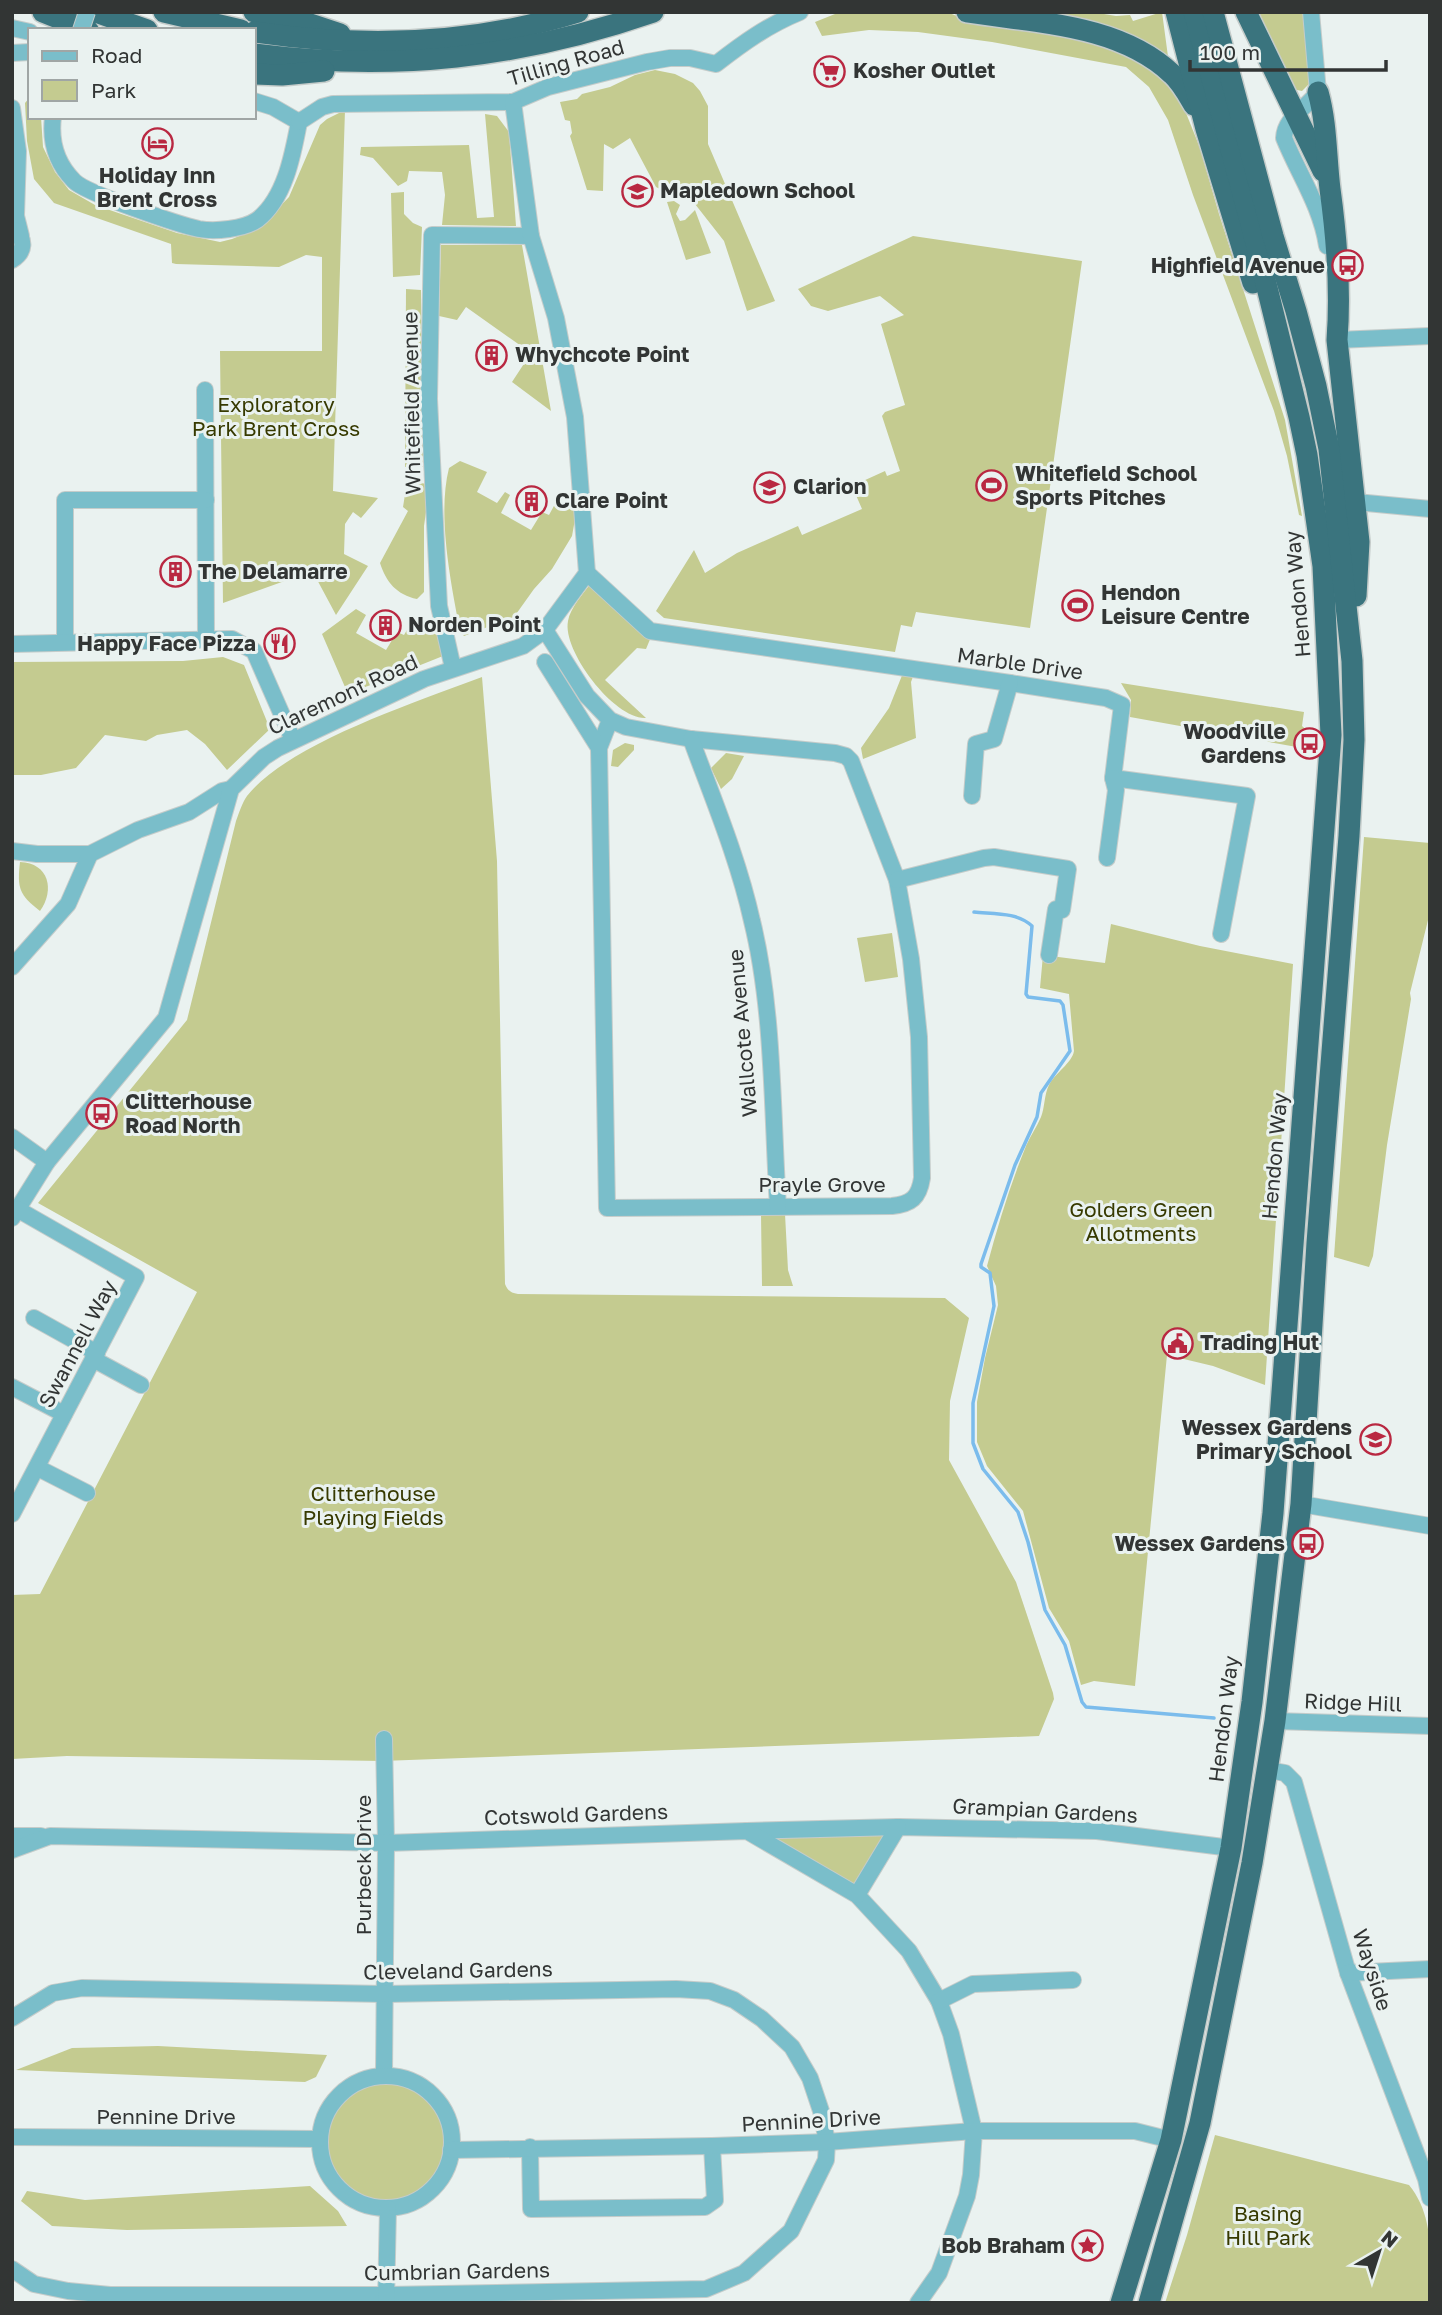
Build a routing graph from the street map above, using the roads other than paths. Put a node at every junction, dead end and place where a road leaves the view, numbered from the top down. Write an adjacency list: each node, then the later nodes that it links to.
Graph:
1 (43, 12): 14 (highway)
2 (96, 12): 15 (highway)
3 (164, 12): 16 (highway)
4 (254, 12): 18 (highway)
5 (578, 12): 18 (highway)
6 (653, 12): 20 (highway)
7 (800, 12): 24 (street, Tilling Road)
8 (967, 12): 29 (highway)
9 (1176, 12): 29 (highway)
10 (1194, 12): 37 (highway, Hendon Way)
11 (1213, 12): 46 (highway)
12 (1246, 12): 26 (highway)
13 (1311, 12): 22 (street)
14 (83, 28)
15 (141, 28)
16 (231, 28)
17 (256, 32): 18 (highway)
18 (358, 42)
19 (256, 54): 20 (highway)
20 (356, 63): 21 (highway)
21 (256, 74)
22 (1318, 92): 26 (street); 30 (highway)
23 (256, 102): 27 (street)
24 (513, 102): 27 (street, Tilling Road); 32 (street)
25 (12, 108): 31 (street)
26 (1296, 114): 30 (highway); 35 (street)
27 (299, 122): 28 (street)
28 (52, 123)
29 (1206, 129): 37 (highway)
30 (1331, 190): 35 (highway)
31 (17, 232): 33 (street)
32 (531, 236): 41 (street); 48 (street, Whitefield Avenue)
33 (12, 260)
34 (1430, 335): 35 (street)
35 (1337, 340): 39 (highway)
36 (205, 390): 38 (street)
37 (1299, 417): 87 (highway, Hendon Way)
38 (205, 500): 43 (street); 44 (street)
39 (1356, 502): 40 (street); 46 (highway)
40 (1430, 509)
41 (587, 573): 42 (street, Claremont Road); 49 (street, Marble Drive)
42 (545, 630): 48 (street, Claremont Road); 50 (street, Prayle Grove)
43 (202, 638): 44 (street); 52 (street)
44 (65, 642): 45 (street)
45 (12, 643)
46 (1352, 661): 75 (highway)
47 (545, 662): 53 (street)
48 (453, 668): 52 (street, Claremont Road)
49 (1010, 682): 54 (street, Marble Drive); 56 (street)
50 (610, 720): 51 (street, Prayle Grove); 53 (street, Prayle Grove)
51 (691, 739): 60 (street, Prayle Grove); 66 (street, Wallcote Avenue)
52 (293, 740): 55 (street, Claremont Road)
53 (598, 748): 66 (street, Prayle Grove)
54 (1113, 778): 59 (street); 61 (street)
55 (231, 789): 58 (street); 65 (street)
56 (972, 796)
57 (12, 851): 58 (street)
58 (90, 854): 63 (street)
59 (1107, 858)
60 (897, 880): 62 (street); 66 (street, Prayle Grove)
61 (1221, 934)
62 (1049, 955)
63 (12, 967)
64 (12, 1137): 65 (street)
65 (47, 1162): 67 (street)
66 (778, 1206)
67 (15, 1214): 69 (street, Swannell Way)
68 (34, 1318): 69 (street)
69 (95, 1356): 70 (street); 72 (street, Swannell Way)
70 (141, 1385)
71 (12, 1387): 72 (street)
72 (64, 1414): 73 (street, Swannell Way)
73 (37, 1468): 74 (street); 76 (street, Swannell Way)
74 (87, 1493)
75 (1301, 1504): 77 (street); 78 (highway)
76 (13, 1511)
77 (1430, 1526)
78 (1275, 1721): 79 (street, Ridge Hill); 81 (highway)
79 (1430, 1726)
80 (384, 1739): 86 (street, Purbeck Drive)
81 (1268, 1770): 91 (street, Wayside); 104 (highway)
82 (898, 1826): 83 (street, Grampian Gardens); 87 (street, Grampian Gardens); 89 (street)
83 (747, 1831): 86 (street, Cotswold Gardens); 89 (street)
84 (12, 1836): 85 (street)
85 (50, 1836): 86 (street, Cotswold Gardens); 88 (street, Cotswold Gardens)
86 (386, 1843): 93 (street, Purbeck Drive)
87 (1231, 1848): 100 (highway, Hendon Way)
88 (12, 1850)
89 (857, 1895): 94 (street)
90 (1430, 1969): 91 (street)
91 (1348, 1973): 106 (street, Wayside)
92 (1073, 1980): 94 (street)
93 (385, 1994): 95 (street, Cleveland Gardens); 96 (street, Purbeck Drive); 101 (street, Cleveland Gardens)
94 (939, 2001): 97 (street)
95 (12, 2018)
96 (384, 2075): 99 (street); 105 (street)
97 (974, 2131): 100 (street, Pennine Drive); 101 (street, Pennine Drive); 111 (street)
98 (12, 2137): 99 (street, Pennine Drive)
99 (319, 2139): 108 (street)
100 (1171, 2140): 104 (highway); 112 (highway, Hendon Way)
101 (827, 2142): 102 (street, Pennine Drive); 110 (street, Cumbrian Gardens)
102 (712, 2146): 103 (street, Pennine Drive); 103 (street)
103 (530, 2147): 105 (street, Pennine Drive)
104 (1194, 2147): 113 (highway)
105 (452, 2150): 108 (street)
106 (1428, 2179): 107 (street, Wayside)
107 (1430, 2197)
108 (388, 2208): 110 (street)
109 (12, 2269): 110 (street, Cumbrian Gardens)
110 (386, 2299)
111 (918, 2303)
112 (1121, 2303)
113 (1149, 2303)

